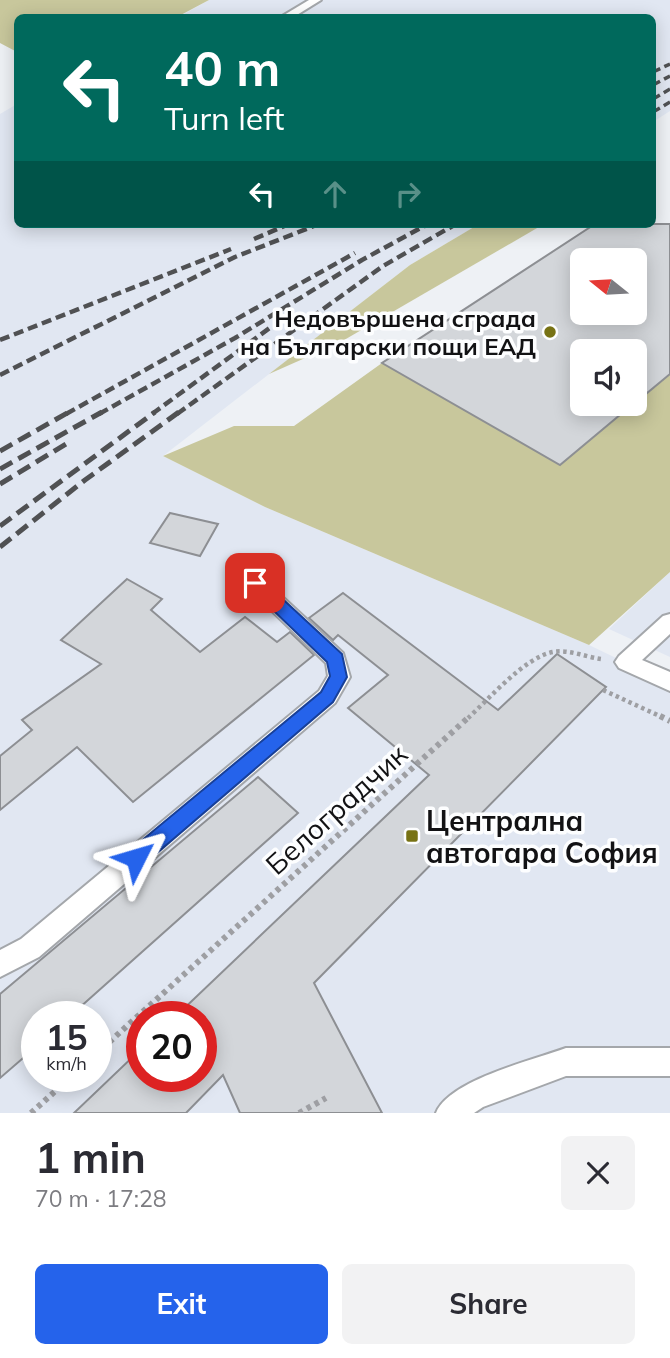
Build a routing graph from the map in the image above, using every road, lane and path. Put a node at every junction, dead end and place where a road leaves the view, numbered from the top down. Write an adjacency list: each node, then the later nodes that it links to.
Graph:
1 (316, 0): 2 (lane)
2 (291, 14)
3 (255, 583): 9 (lane)
4 (670, 622): 5 (lane)
5 (626, 662): 6 (lane); 10 (path, Белоградчик)
6 (670, 682)
7 (603, 690): 8 (path)
8 (670, 721)
9 (0, 964)
10 (112, 1040)
11 (670, 1062): 16 (lane)
12 (54, 1092): 14 (path)
13 (326, 1098): 15 (path)
14 (31, 1113)
15 (299, 1113)
16 (450, 1113)

